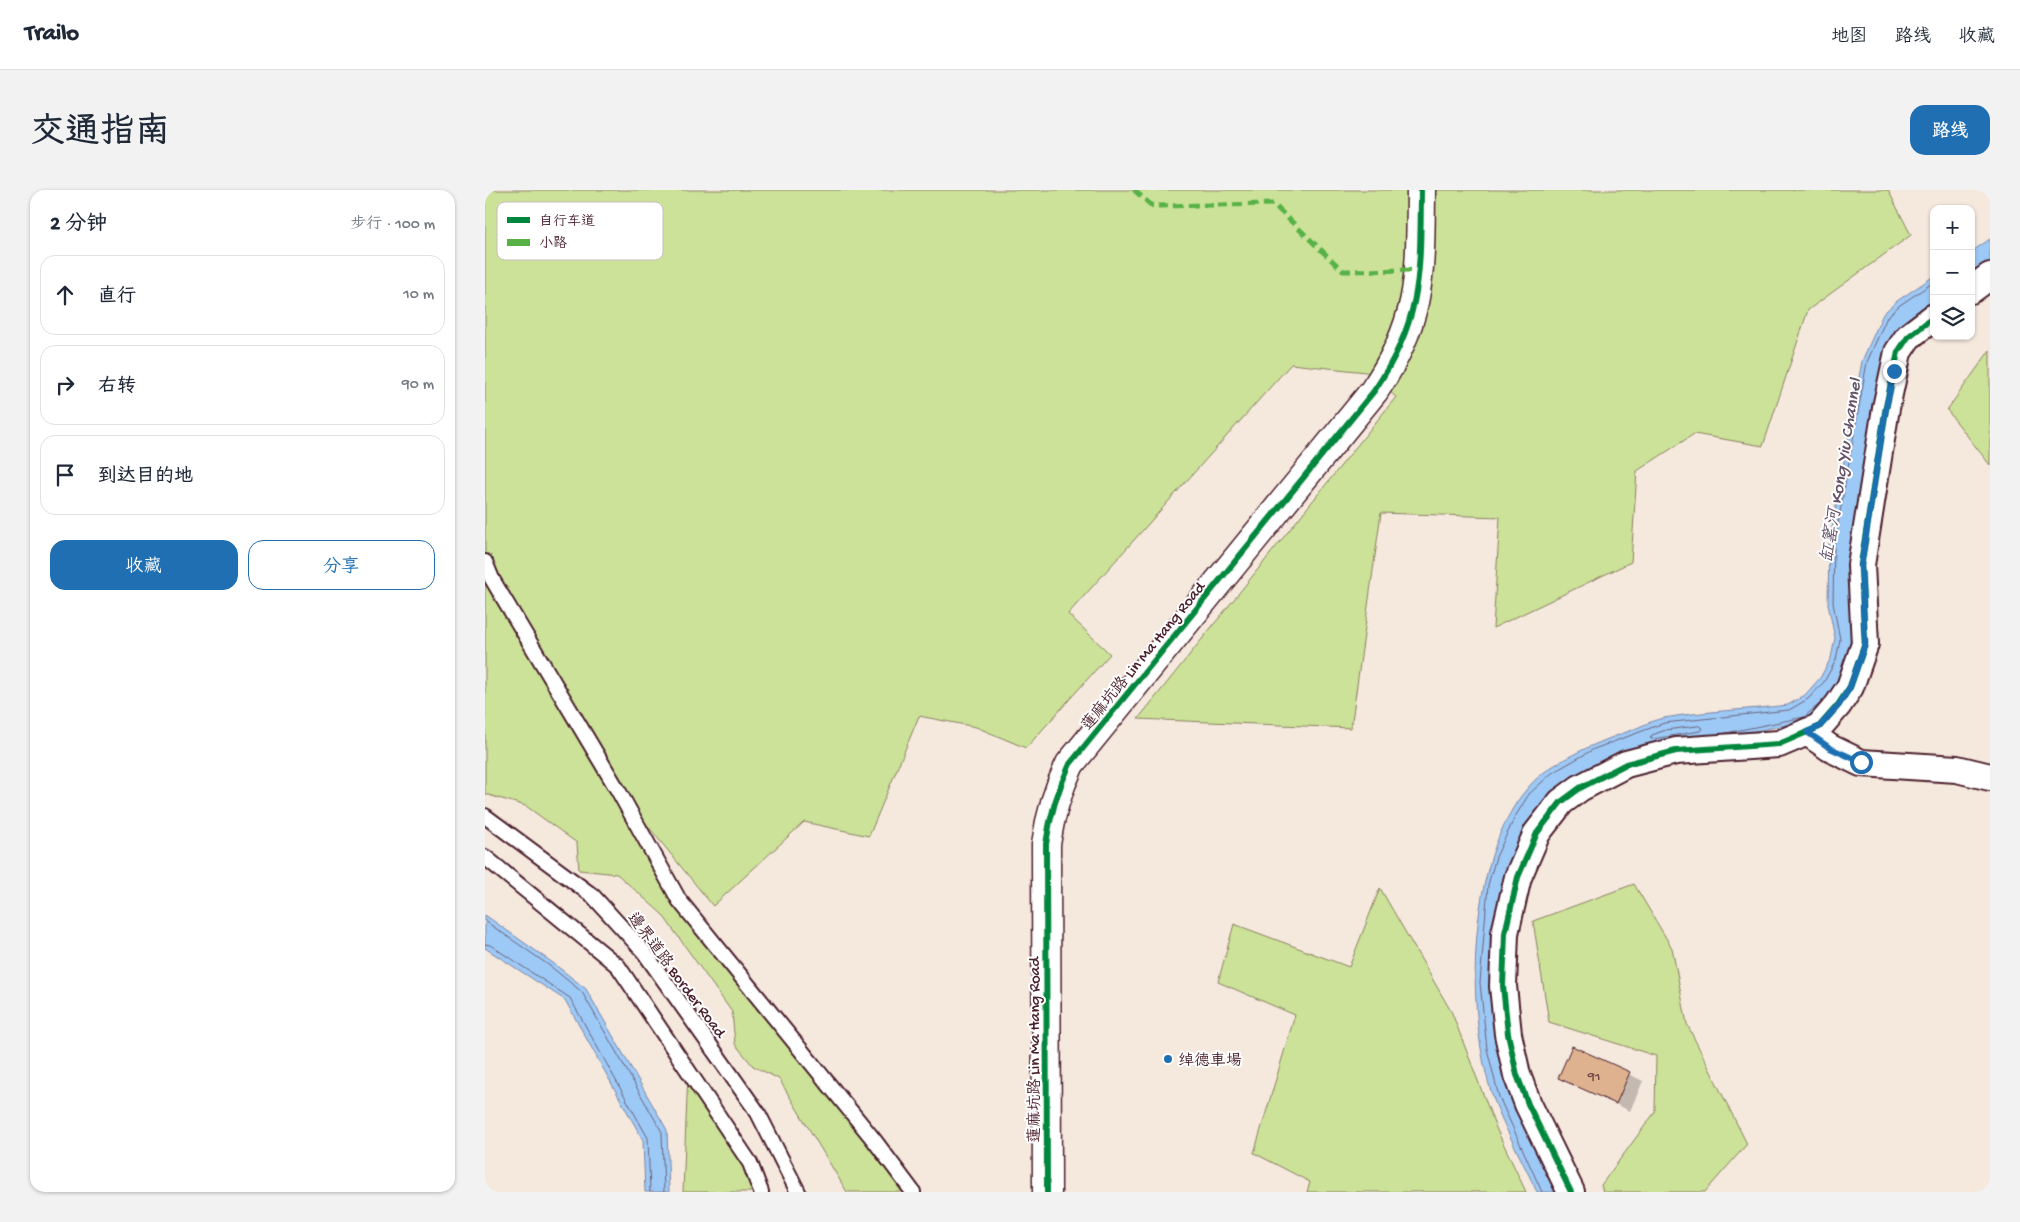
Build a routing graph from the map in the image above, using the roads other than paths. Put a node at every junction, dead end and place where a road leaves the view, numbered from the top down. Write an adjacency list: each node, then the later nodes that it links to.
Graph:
1 (1421, 190): 13 (street, 蓮麻坑路 Lin Ma Hang Road)
2 (1990, 276): 3 (street)
3 (1975, 287)
4 (1930, 320): 6 (street)
5 (485, 562): 12 (lane)
6 (1807, 732): 7 (street); 14 (street)
7 (1990, 777)
8 (485, 816): 11 (lane, 邊界道路 Border Road)
9 (485, 857): 10 (lane)
10 (761, 1192)
11 (798, 1192)
12 (913, 1192)
13 (1047, 1192)
14 (1571, 1192)

